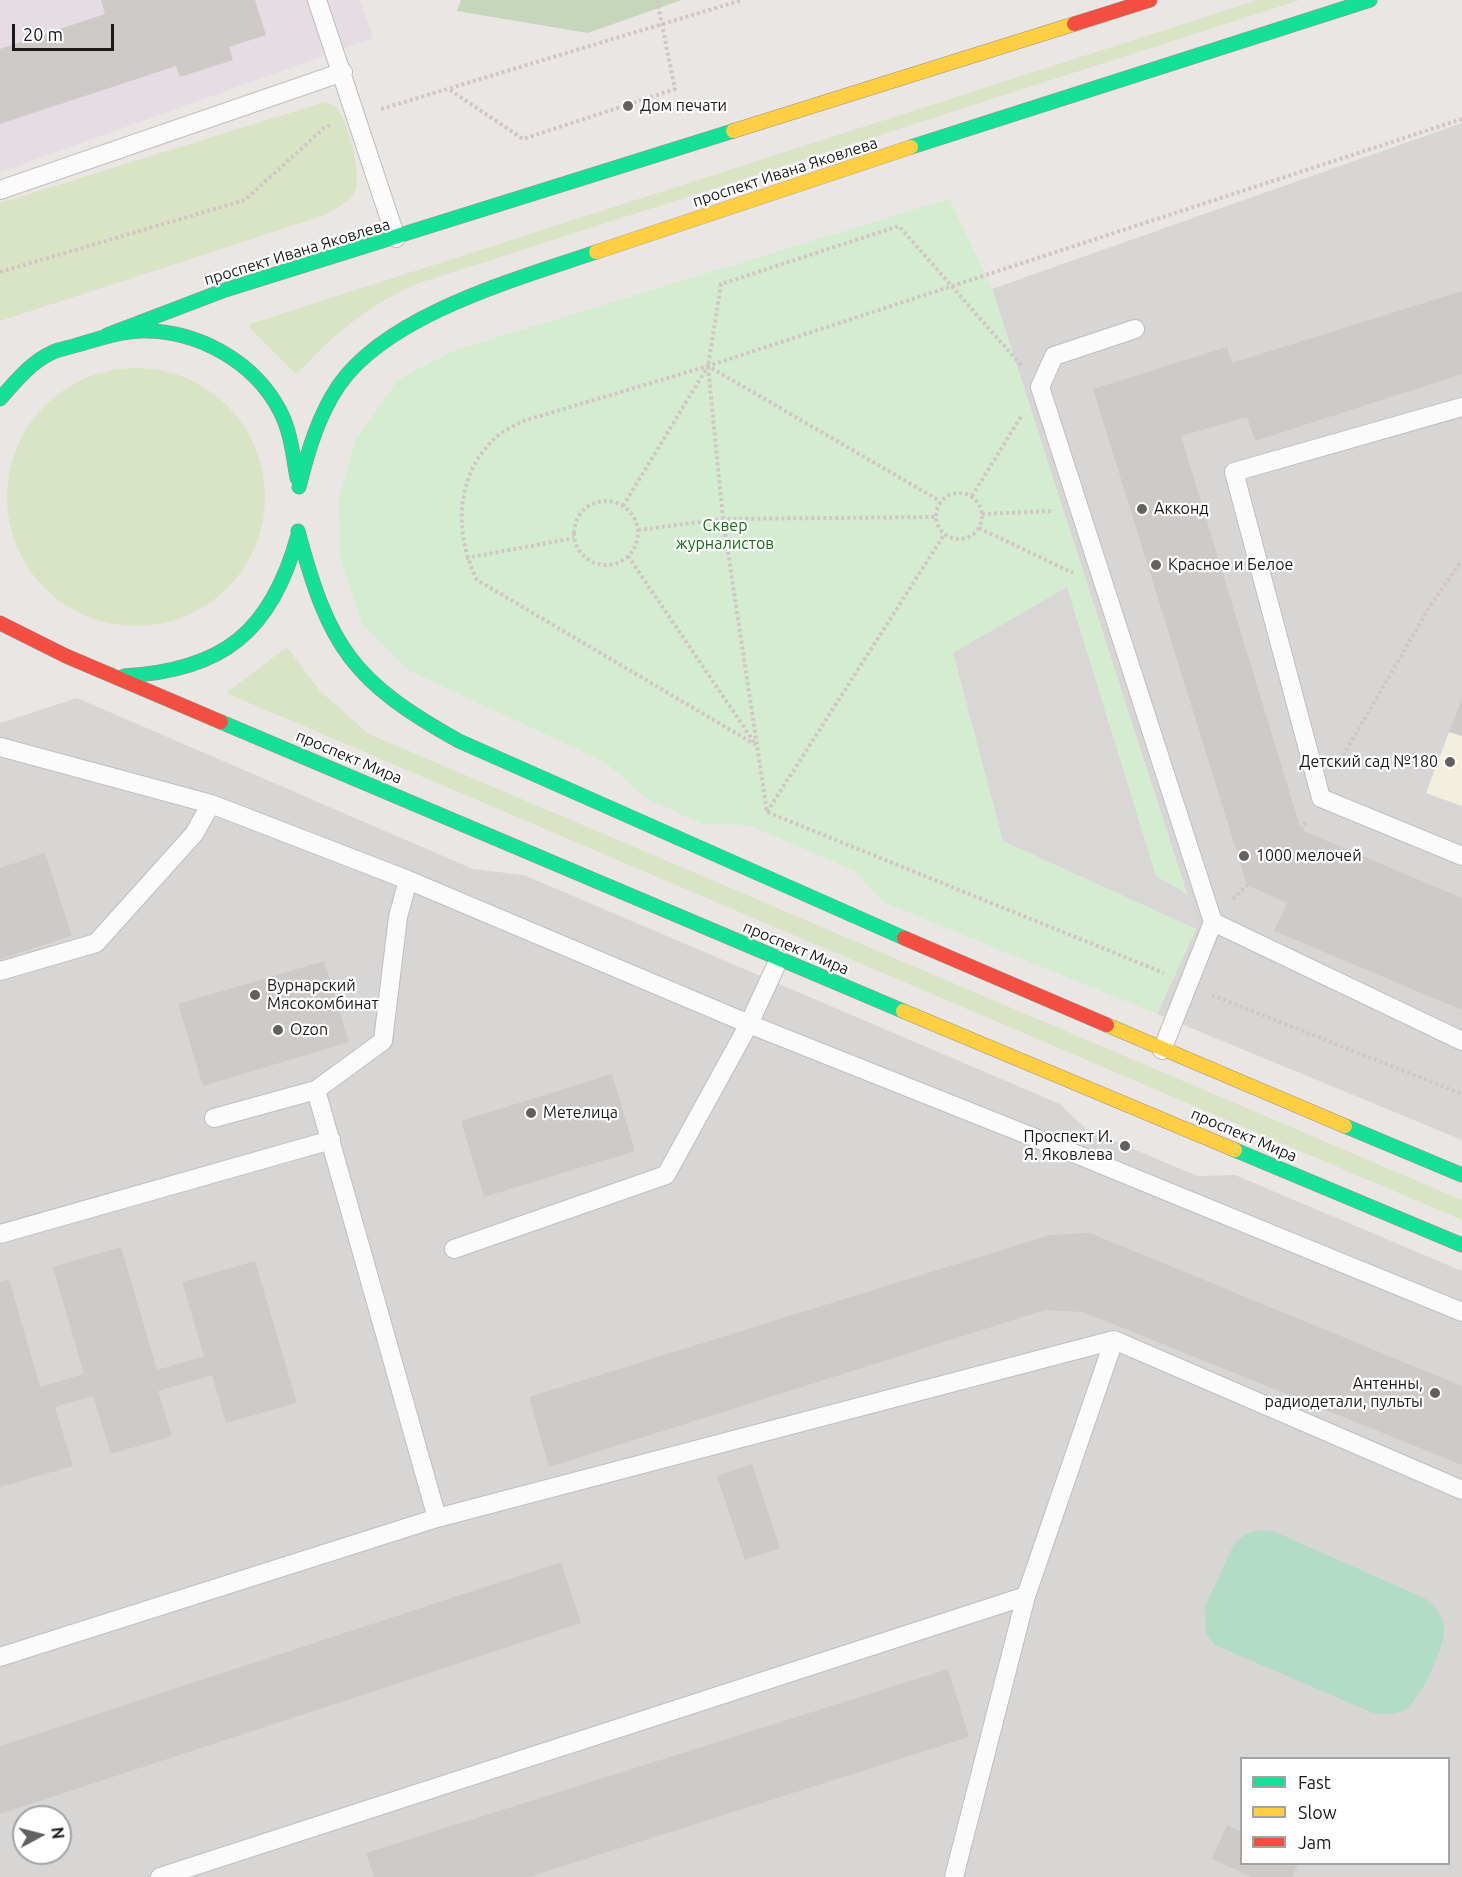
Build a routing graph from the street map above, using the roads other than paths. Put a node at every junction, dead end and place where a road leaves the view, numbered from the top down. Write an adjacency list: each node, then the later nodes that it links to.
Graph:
1 (317, 0): 4 (lane)
2 (1150, 0): 6 (main road, проспект Ивана Яковлева)
3 (1370, 0): 8 (main road, проспект Ивана Яковлева)
4 (343, 72): 5 (lane); 6 (lane)
5 (0, 190)
6 (396, 238): 8 (main road, проспект Ивана Яковлева)
7 (1135, 329): 21 (lane)
8 (107, 334): 9 (main road)
9 (51, 353): 10 (main road); 11 (main road)
10 (10, 365)
11 (0, 399)
12 (1462, 407): 19 (lane)
13 (0, 605): 15 (main road)
14 (0, 623): 15 (main road)
15 (18, 630): 16 (main road, проспект Мира)
16 (119, 676): 22 (main road, проспект Мира); 26 (main road)
17 (5, 751): 18 (lane)
18 (211, 804): 20 (lane); 23 (lane)
19 (1462, 856)
20 (408, 880): 24 (lane); 27 (lane)
21 (1213, 922): 25 (lane); 26 (lane)
22 (779, 959): 24 (lane); 32 (main road, проспект Мира)
23 (0, 971)
24 (749, 1024): 33 (lane); 34 (lane)
25 (1462, 1041)
26 (1162, 1050): 30 (main road)
27 (316, 1090): 28 (lane); 29 (lane)
28 (214, 1118)
29 (331, 1140): 31 (lane); 37 (lane)
30 (1462, 1175)
31 (0, 1234)
32 (1462, 1245)
33 (454, 1249)
34 (1462, 1312)
35 (1114, 1340): 36 (lane); 37 (lane); 38 (lane)
36 (1462, 1490)
37 (437, 1518): 39 (lane)
38 (1026, 1596): 40 (lane); 41 (lane)
39 (0, 1657)
40 (160, 1877)
41 (954, 1877)

